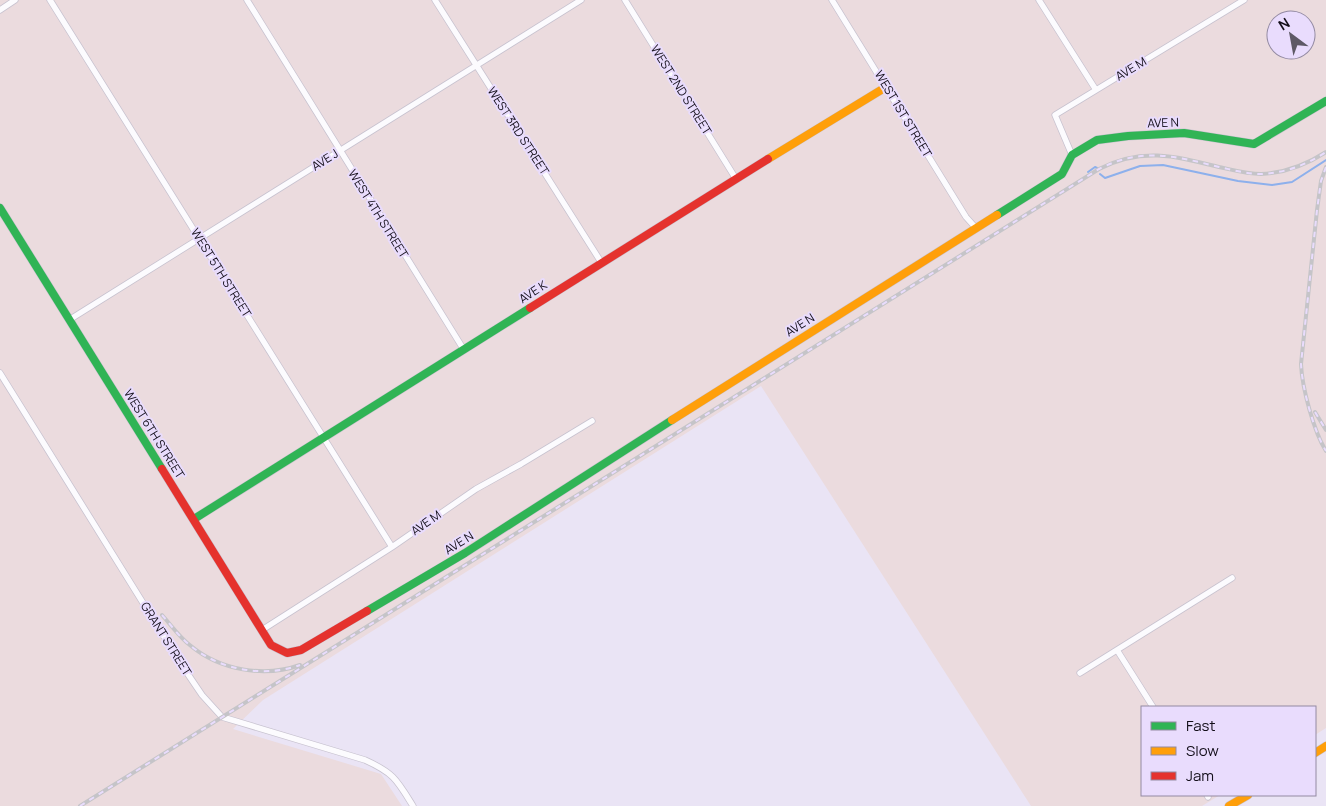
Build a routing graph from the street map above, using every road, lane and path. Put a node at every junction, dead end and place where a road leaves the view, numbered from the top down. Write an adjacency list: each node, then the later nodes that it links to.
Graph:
1 (16, 0): 10 (street)
2 (50, 0): 20 (street, WEST 5TH STREET)
3 (247, 0): 15 (street, WEST 4TH STREET)
4 (435, 0): 11 (street, WEST 3RD STREET)
5 (581, 0): 11 (street, AVE J)
6 (625, 0): 17 (street, WEST 2ND STREET)
7 (832, 0): 12 (street, WEST 1ST STREET)
8 (1039, 0): 13 (street)
9 (1244, 0): 13 (street, AVE M)
10 (0, 10)
11 (476, 66): 15 (street, AVE J); 21 (street, WEST 3RD STREET)
12 (886, 87): 17 (street, AVE K); 19 (street, WEST 1ST STREET)
13 (1096, 90): 16 (street, AVE M)
14 (1326, 101): 16 (street, AVE N)
15 (339, 151): 20 (street, AVE J); 23 (street, WEST 4TH STREET)
16 (1072, 155): 19 (street, AVE N)
17 (736, 179): 21 (street, AVE K)
18 (0, 208): 22 (street, WEST 6TH STREET)
19 (975, 227): 31 (street, AVE N)
20 (199, 238): 22 (street, AVE J); 26 (street, WEST 5TH STREET)
21 (601, 262): 23 (street, AVE K)
22 (69, 320): 27 (street, WEST 6TH STREET)
23 (464, 350): 26 (street, AVE K)
24 (0, 373): 36 (street, GRANT STREET)
25 (592, 421): 28 (street, AVE M)
26 (323, 438): 27 (street, AVE K); 28 (street, WEST 5TH STREET)
27 (194, 519): 30 (street, WEST 6TH STREET)
28 (392, 547): 30 (street, AVE M)
29 (1232, 578): 32 (street)
30 (262, 630): 31 (street, WEST 6TH STREET)
31 (301, 650)
32 (1117, 650): 33 (street); 34 (street)
33 (1080, 673)
34 (1151, 706)
35 (1246, 796): 37 (street)
36 (413, 806)
37 (1230, 806)

